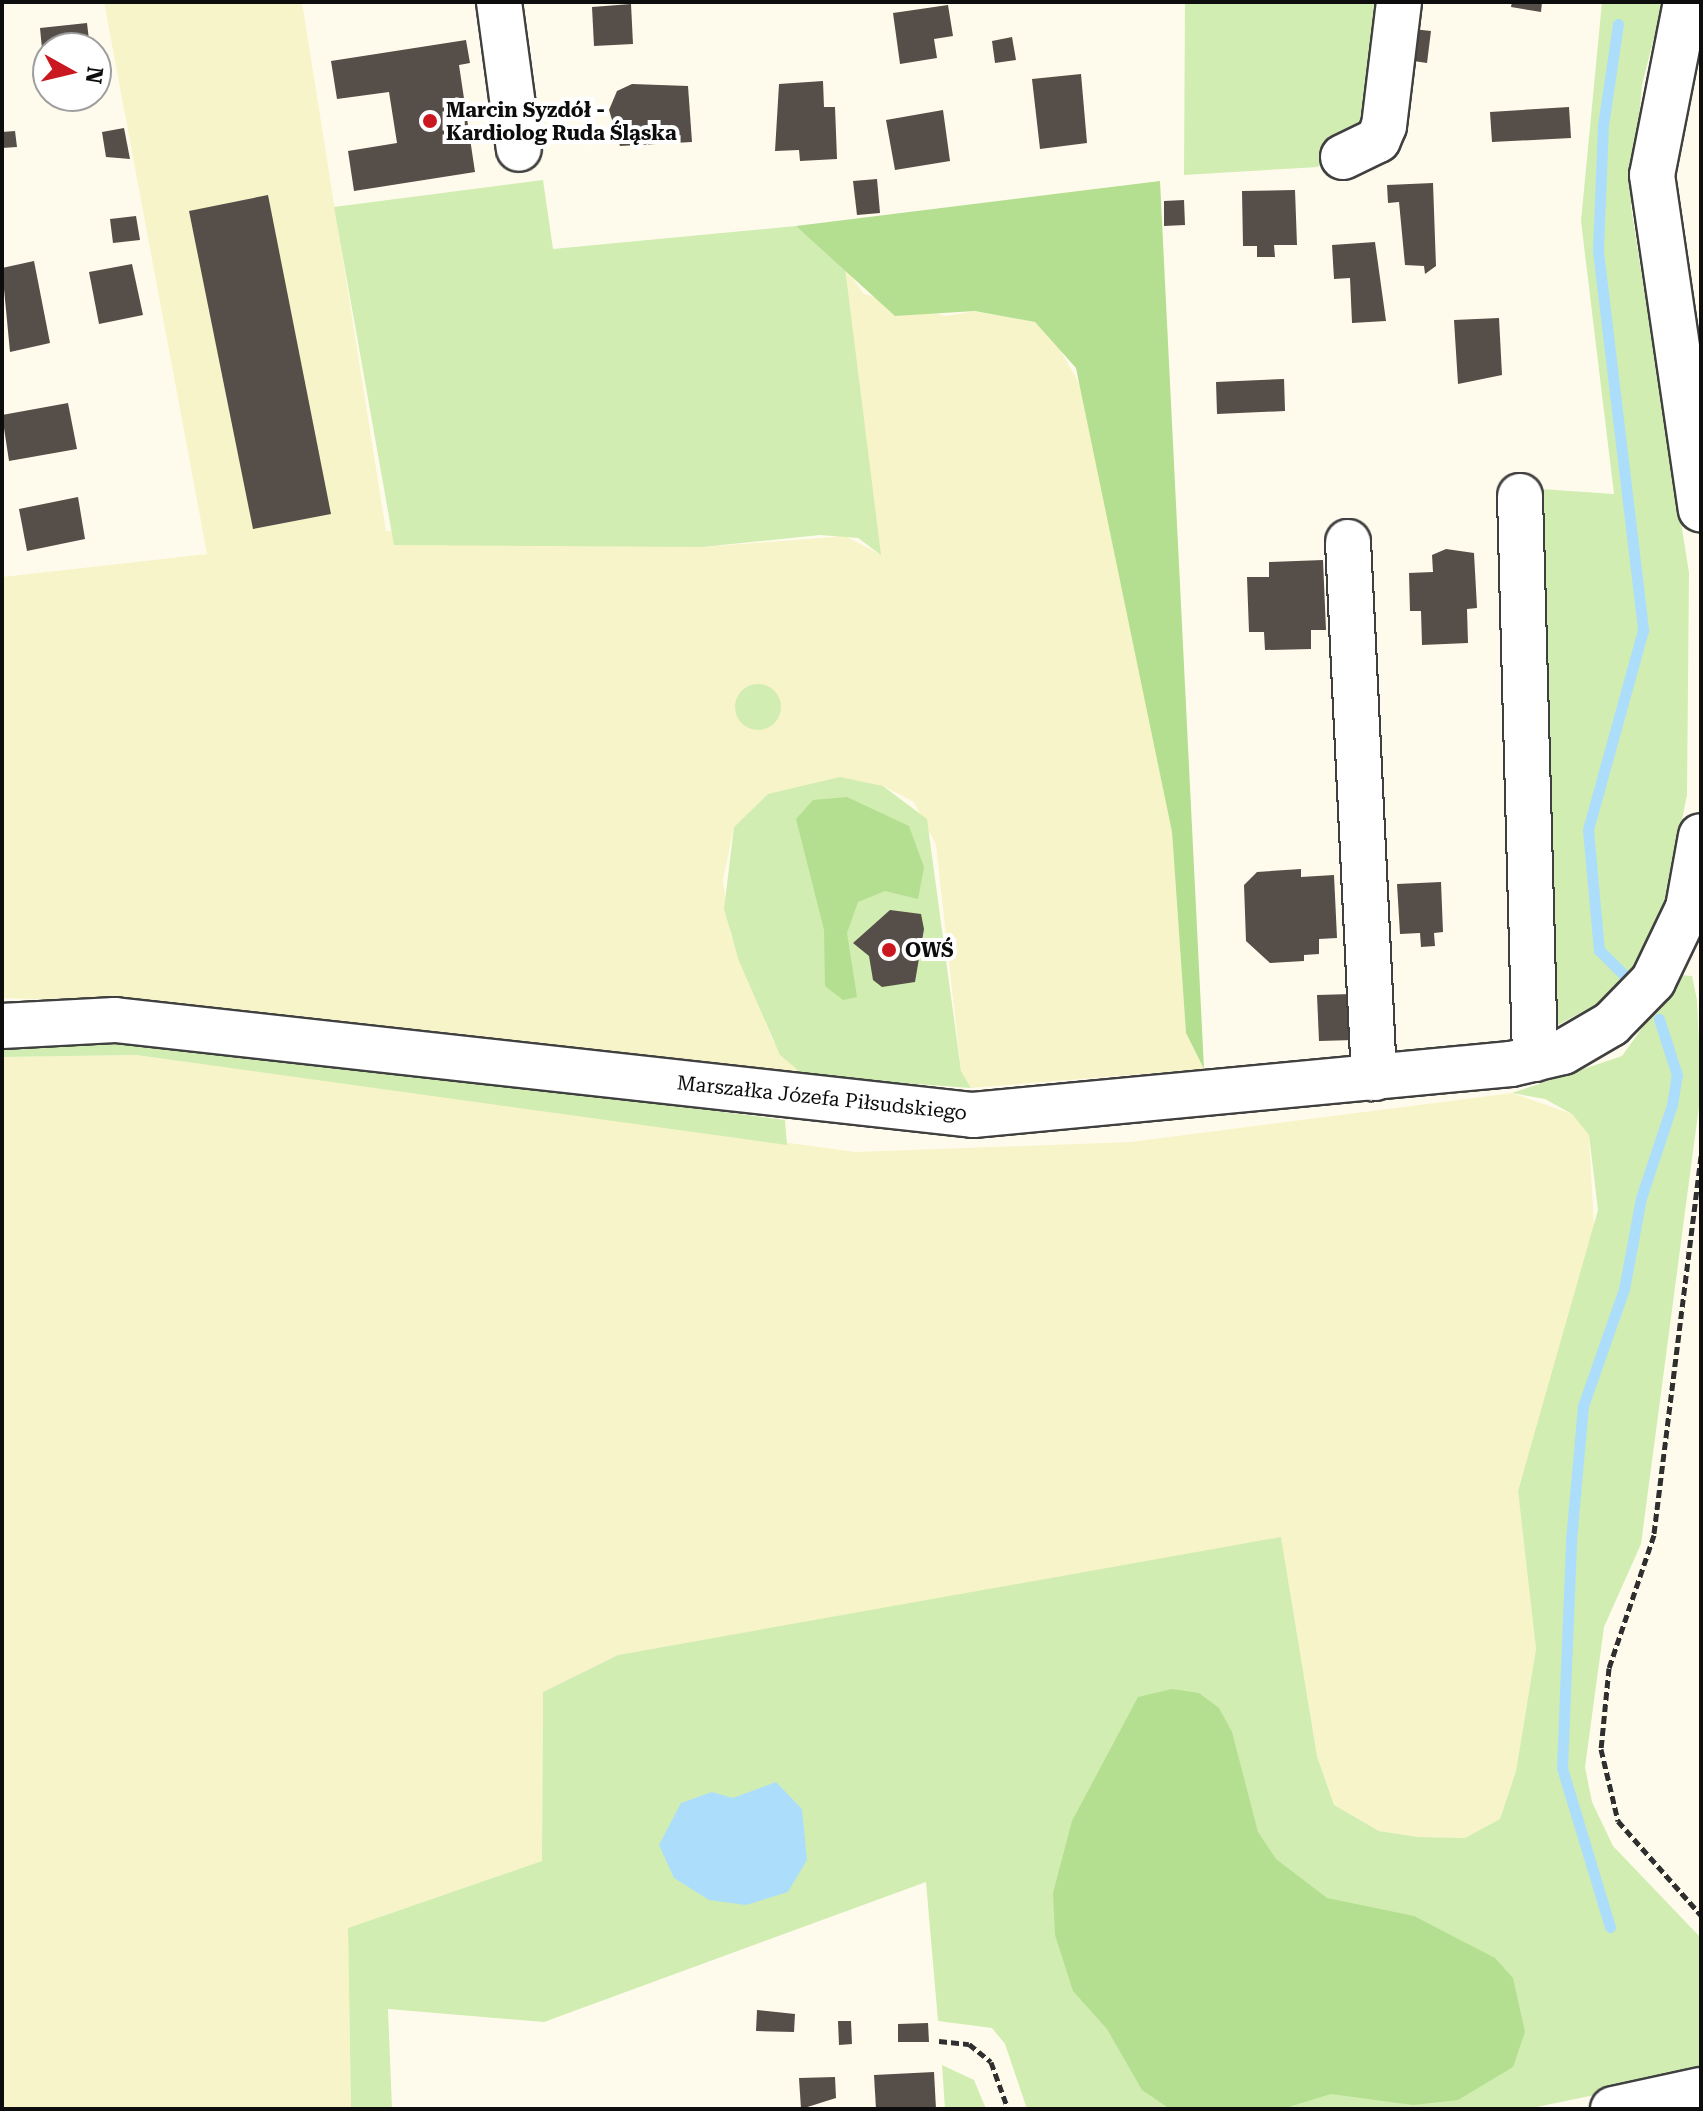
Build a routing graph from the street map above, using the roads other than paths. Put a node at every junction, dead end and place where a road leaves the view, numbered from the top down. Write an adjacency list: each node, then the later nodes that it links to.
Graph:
1 (499, 2): 4 (street)
2 (1399, 2): 5 (street)
3 (1686, 2): 7 (street)
4 (519, 149)
5 (1343, 157)
6 (1520, 496): 11 (street)
7 (1701, 509)
8 (1348, 542): 12 (street)
9 (1701, 836): 11 (street, Marszałka Józefa Piłsudskiego)
10 (2, 1026): 12 (street, Marszałka Józefa Piłsudskiego)
11 (1535, 1059): 12 (street, Marszałka Józefa Piłsudskiego)
12 (1374, 1078)
13 (1701, 2090): 14 (street)
14 (1613, 2109)

